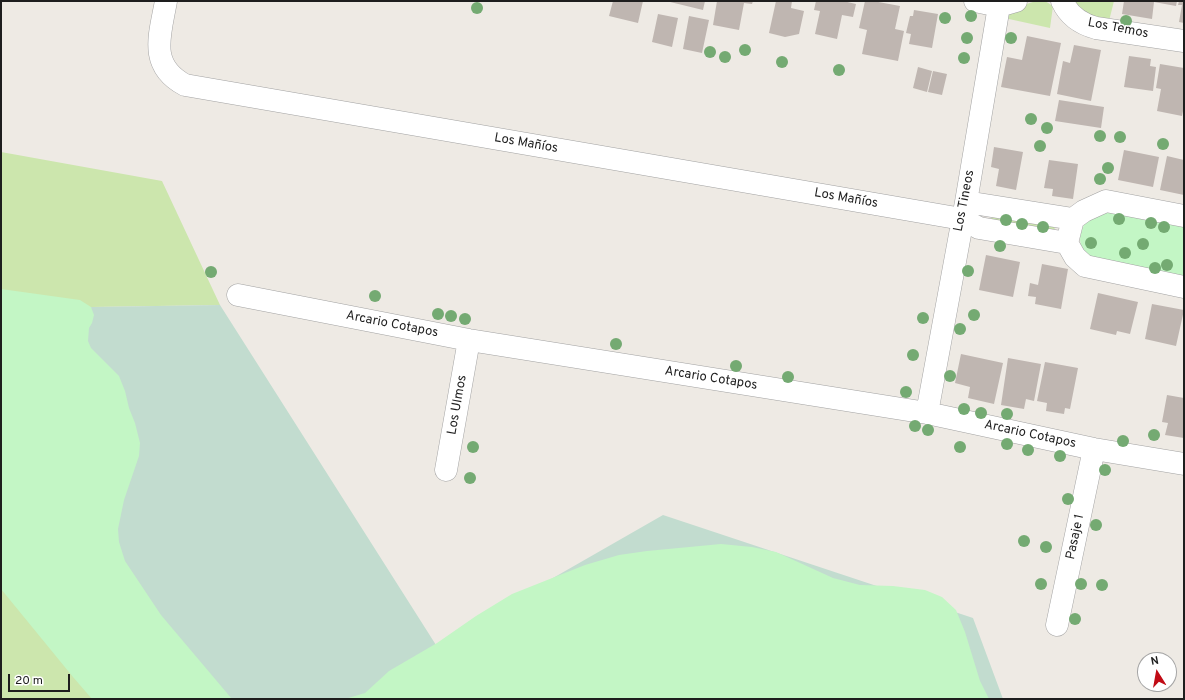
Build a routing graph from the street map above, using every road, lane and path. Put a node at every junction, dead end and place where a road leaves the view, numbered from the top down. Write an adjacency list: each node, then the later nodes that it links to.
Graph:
1 (166, 1): 6 (street, Los Mañíos)
2 (975, 1): 4 (street)
3 (1062, 1): 5 (street, Los Temos)
4 (1008, 4): 6 (street, Los Tineos)
5 (1184, 41)
6 (964, 210): 8 (street, Los Mañíos); 9 (street); 13 (street, Los Tineos)
7 (1184, 216): 8 (street)
8 (1072, 219): 9 (street)
9 (1067, 243): 10 (street)
10 (1184, 287)
11 (238, 295): 12 (street, Arcario Cotapos)
12 (469, 340): 13 (street, Arcario Cotapos); 16 (street, Los Ulmos)
13 (927, 413): 14 (street, Arcario Cotapos)
14 (1094, 449): 15 (street, Arcario Cotapos); 17 (street, Pasaje 1)
15 (1184, 464)
16 (446, 470)
17 (1057, 624)

